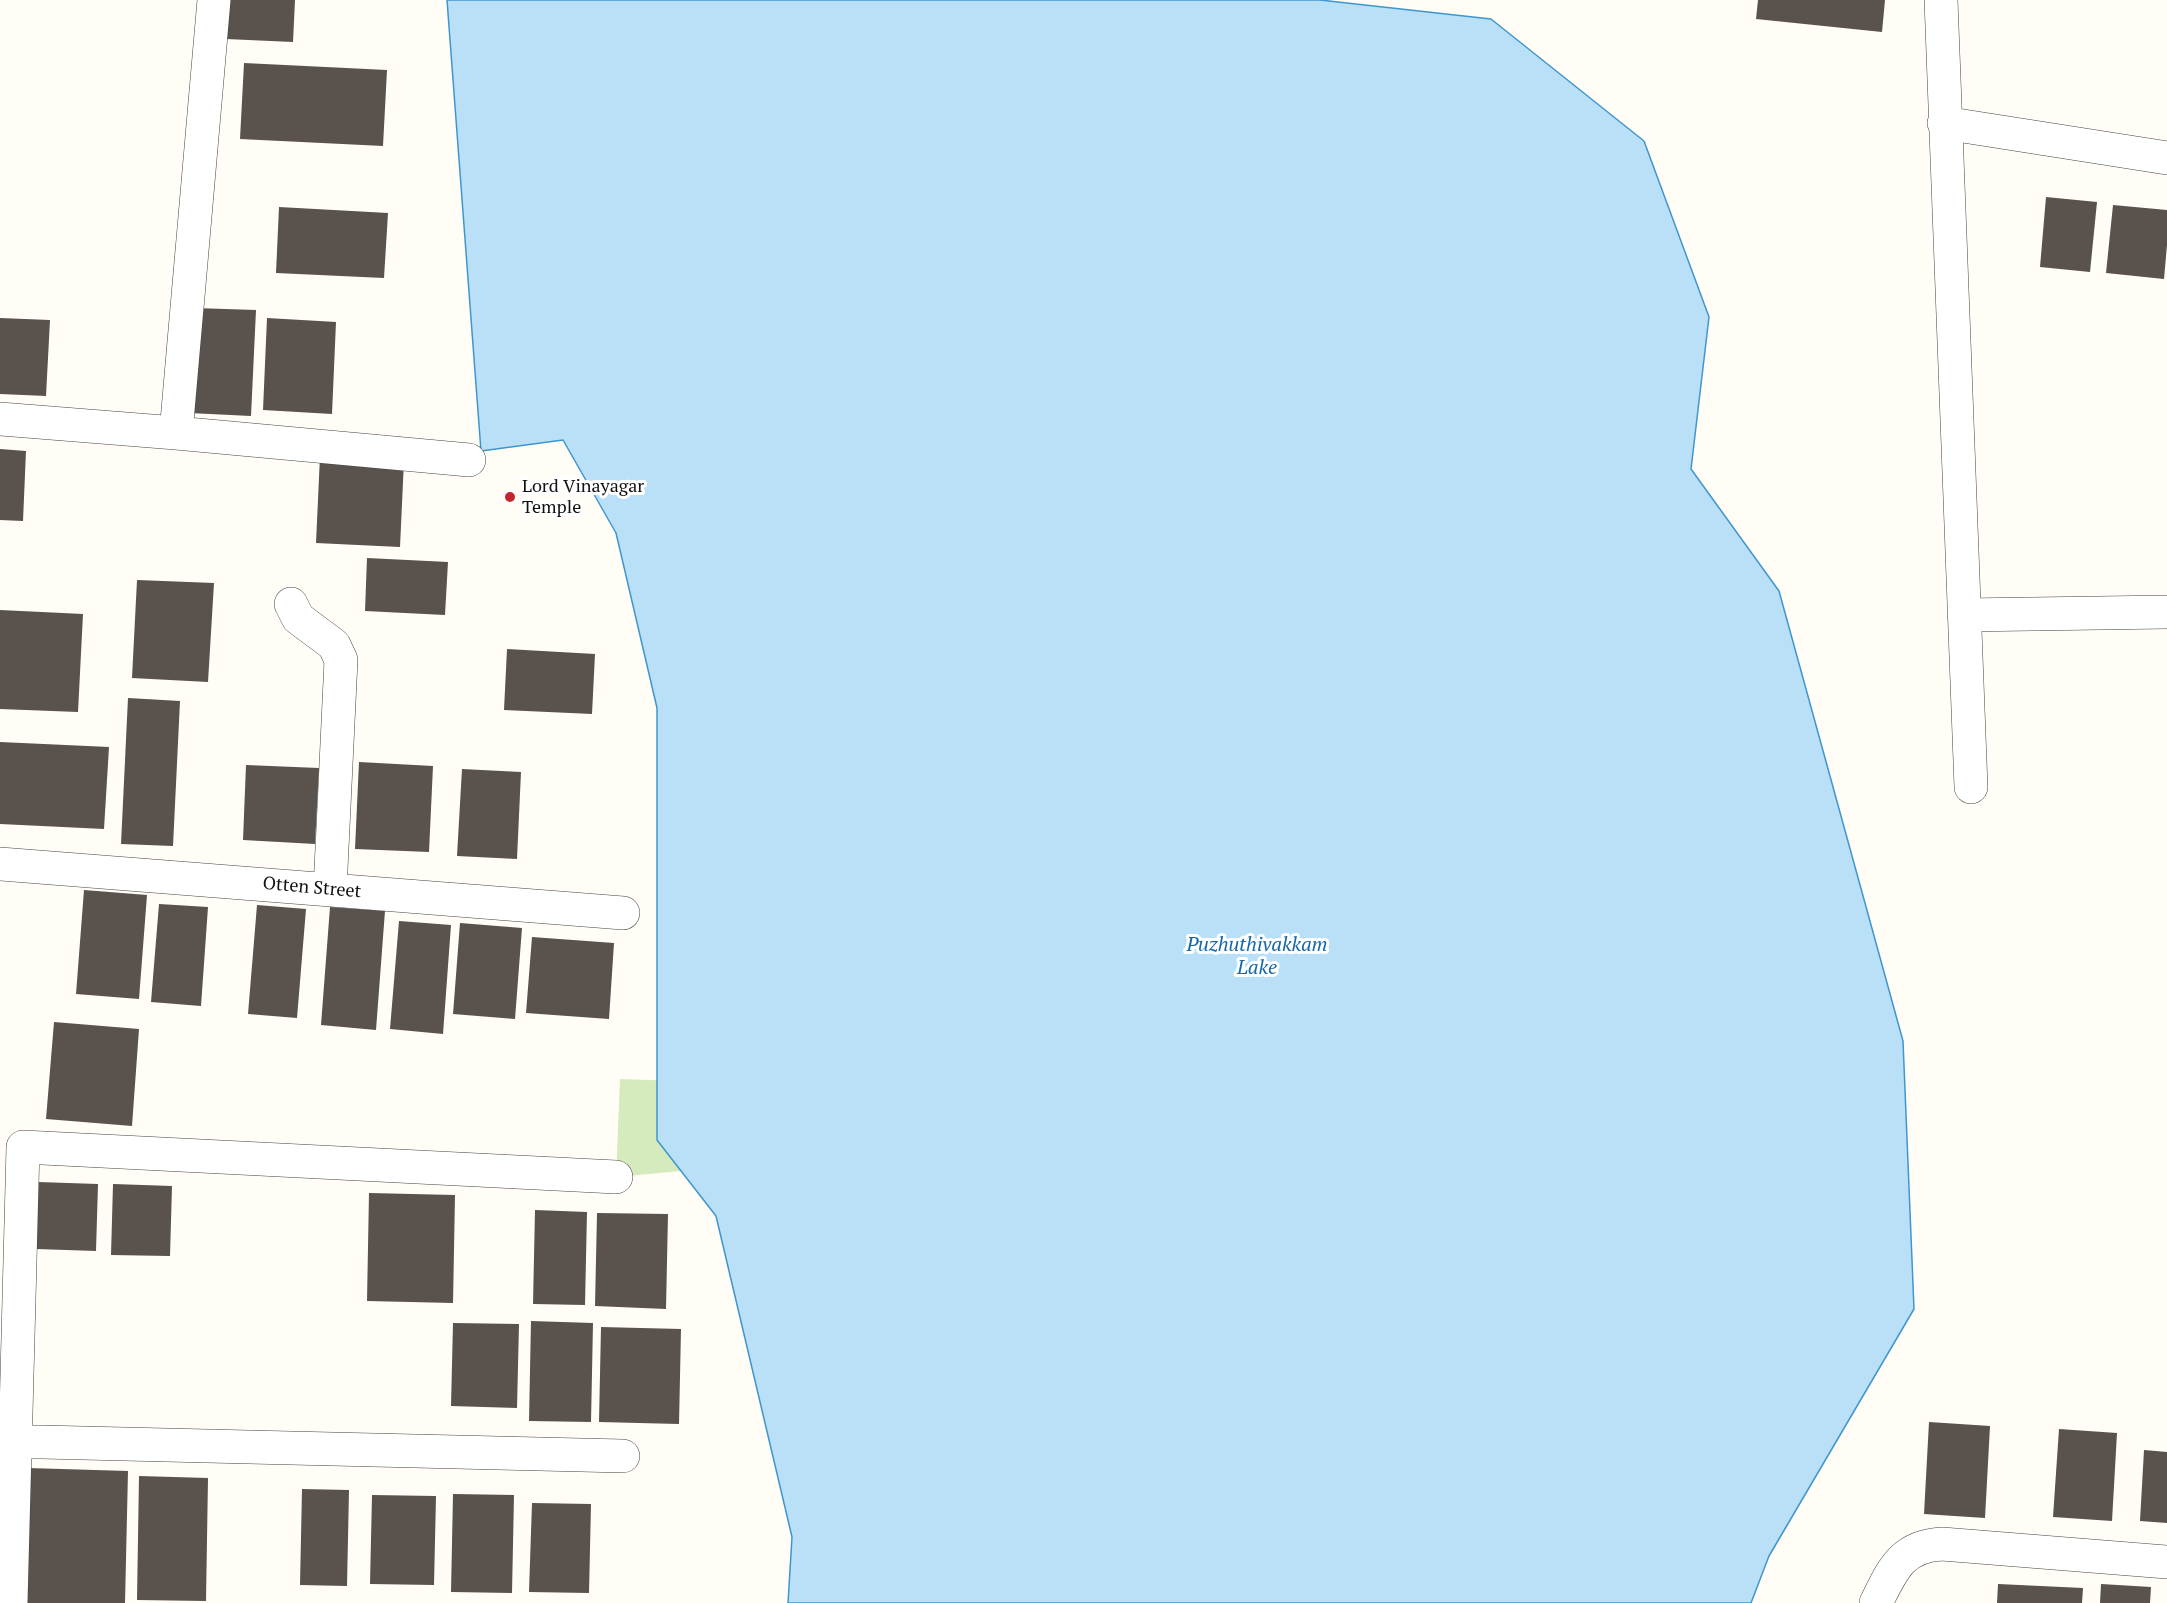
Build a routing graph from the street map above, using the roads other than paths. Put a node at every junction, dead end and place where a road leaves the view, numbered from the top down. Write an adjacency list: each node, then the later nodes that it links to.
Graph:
1 (214, 0): 6 (street)
2 (1941, 0): 3 (street)
3 (1944, 123): 4 (street); 10 (street)
4 (2167, 158)
5 (0, 418): 6 (street)
6 (176, 433): 7 (street)
7 (469, 460)
8 (291, 604): 13 (street)
9 (2167, 612): 10 (street)
10 (1964, 615): 11 (street)
11 (1971, 787)
12 (0, 864): 13 (street, Otten Street)
13 (330, 890): 14 (street, Otten Street)
14 (623, 914)
15 (11, 1146): 16 (street); 17 (street)
16 (616, 1177)
17 (7, 1442): 18 (street); 20 (street)
18 (623, 1456)
19 (2167, 1562): 21 (street)
20 (10, 1603)
21 (1875, 1603)

